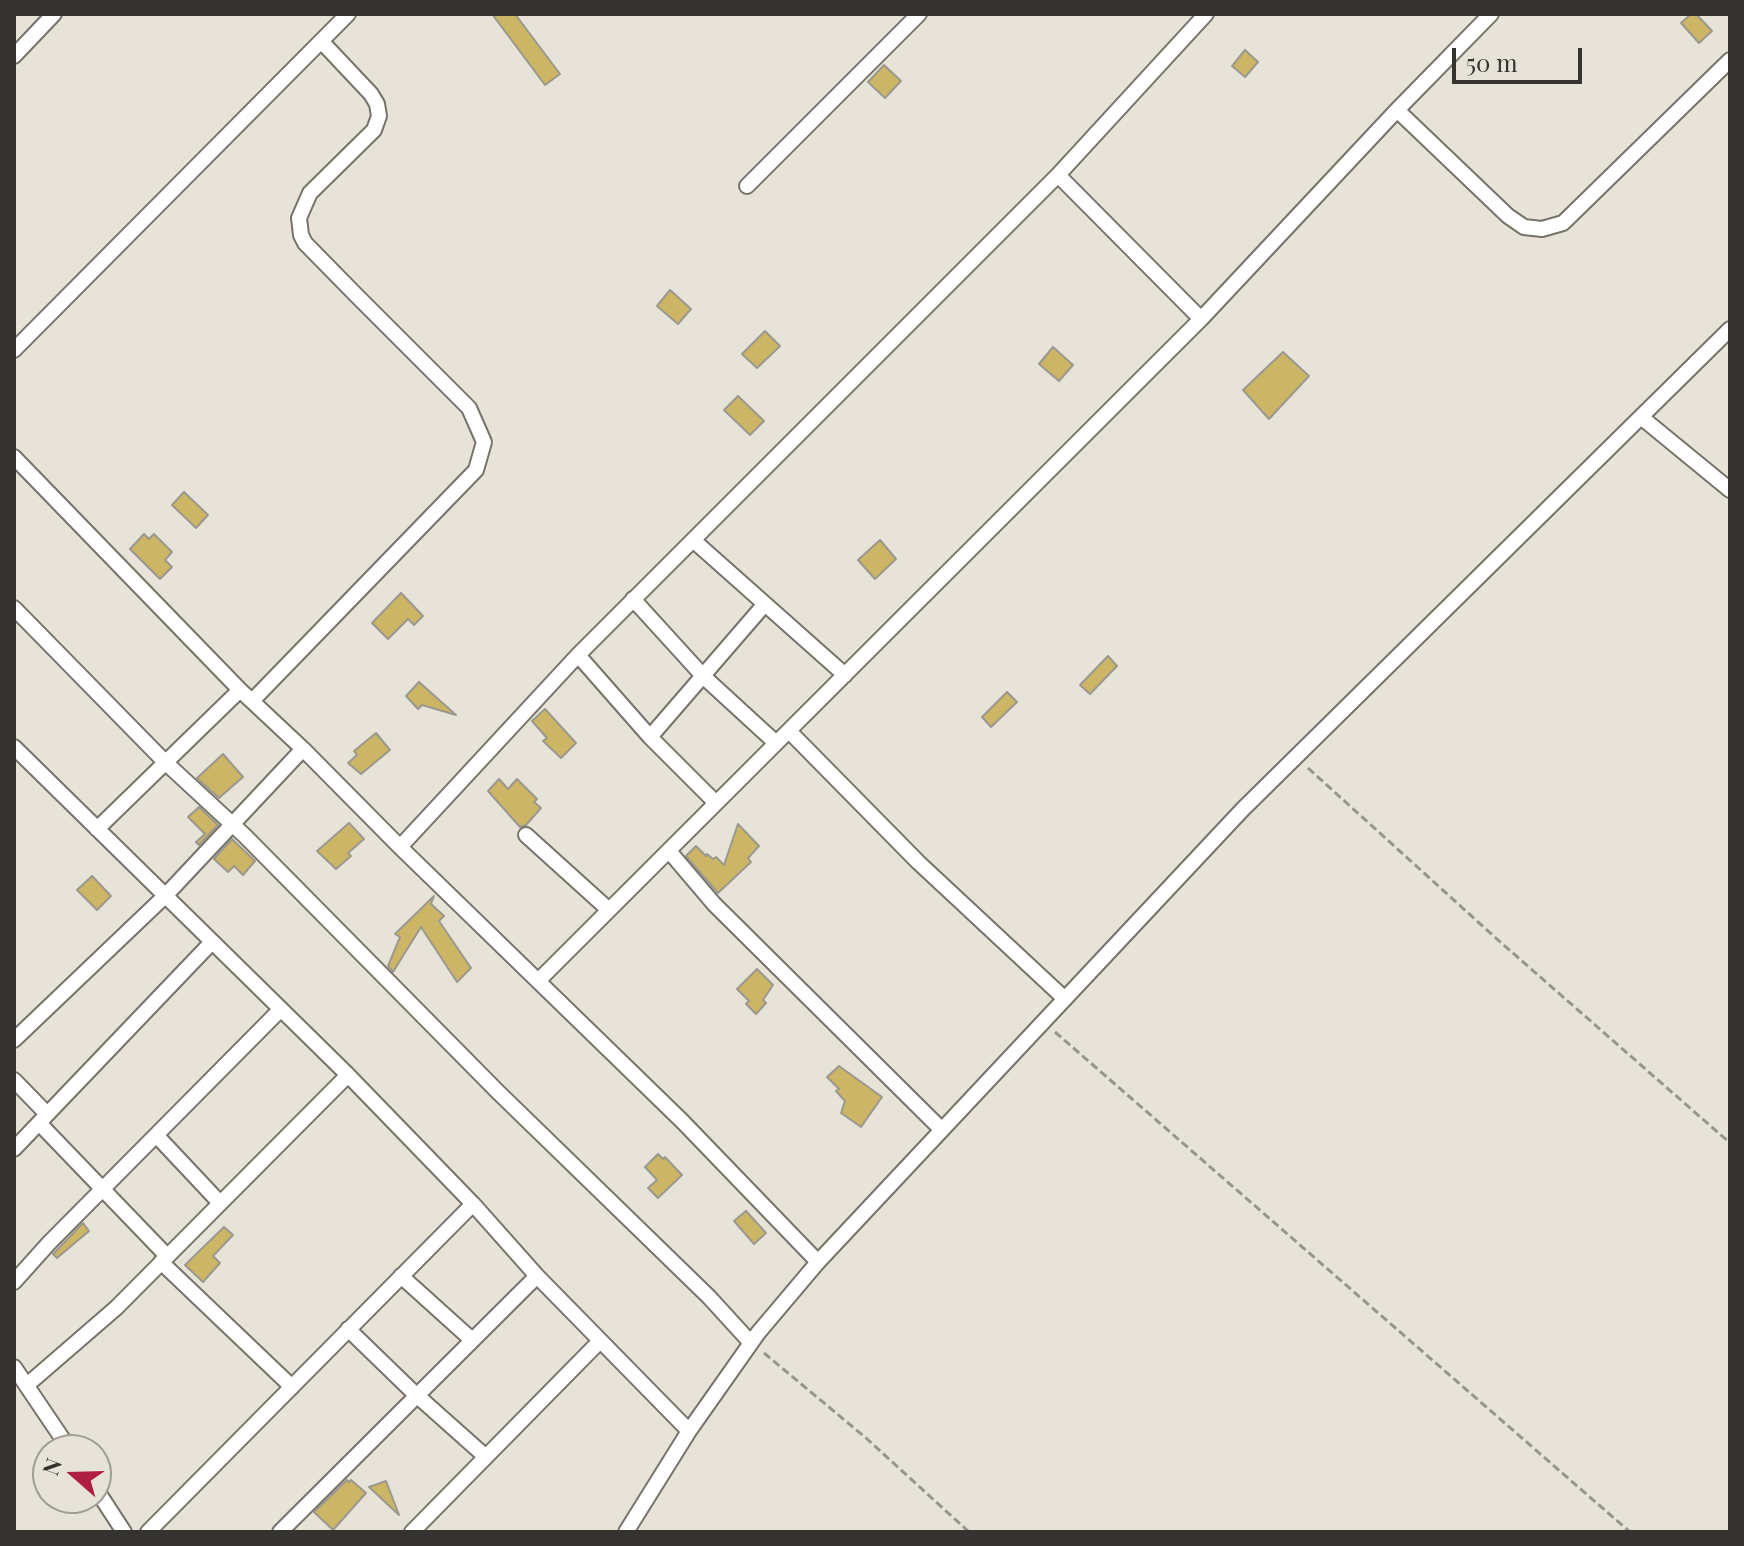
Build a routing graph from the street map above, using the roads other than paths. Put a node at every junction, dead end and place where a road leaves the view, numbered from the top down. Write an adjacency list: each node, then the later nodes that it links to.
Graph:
1 (54, 14): 7 (street)
2 (348, 14): 6 (street)
3 (919, 14): 11 (street)
4 (1206, 14): 10 (street)
5 (1491, 14): 9 (street)
6 (322, 42): 14 (street); 26 (street)
7 (14, 56)
8 (1730, 60): 9 (street)
9 (1397, 110): 12 (street)
10 (1058, 175): 12 (street); 18 (street)
11 (747, 186)
12 (1201, 319): 23 (street)
13 (1730, 329): 15 (street)
14 (14, 350)
15 (1641, 417): 17 (street); 43 (street)
16 (14, 457): 25 (street)
17 (1730, 490)
18 (693, 540): 19 (street); 20 (street)
19 (633, 599): 22 (street); 24 (street)
20 (764, 605): 23 (street); 24 (street)
21 (14, 608): 32 (street)
22 (578, 655): 28 (street); 37 (street)
23 (845, 675): 27 (street)
24 (704, 677): 28 (street); 29 (street)
25 (240, 690): 26 (street); 32 (street)
26 (252, 701): 31 (street)
27 (789, 731): 29 (street); 43 (street)
28 (650, 737): 33 (street)
29 (776, 743): 33 (street)
30 (14, 747): 35 (street)
31 (303, 749): 34 (street); 37 (street)
32 (165, 762): 34 (street); 35 (street)
33 (716, 803): 38 (street)
34 (233, 826): 39 (street); 63 (street)
35 (97, 829): 39 (street)
36 (526, 835): 40 (street)
37 (400, 847): 42 (street)
38 (669, 851): 40 (street); 49 (street)
39 (165, 896): 41 (street); 45 (street)
40 (609, 910): 42 (street)
41 (212, 942): 44 (street); 48 (street)
42 (539, 980): 56 (street)
43 (1065, 999): 49 (street)
44 (281, 1009): 46 (street); 50 (street)
45 (14, 1040)
46 (348, 1075): 53 (street); 54 (street)
47 (14, 1080): 48 (street)
48 (43, 1118): 51 (street); 52 (street)
49 (942, 1130): 56 (street)
50 (157, 1136): 52 (street); 53 (street)
51 (14, 1149)
52 (102, 1190): 55 (street); 59 (street)
53 (220, 1203): 55 (street)
54 (473, 1204): 57 (street); 58 (street)
55 (164, 1259): 65 (street); 66 (street)
56 (818, 1262): 63 (street)
57 (401, 1276): 60 (street); 61 (street)
58 (537, 1276): 61 (street); 62 (street)
59 (14, 1282)
60 (348, 1329): 66 (street); 67 (street)
61 (472, 1340): 67 (street)
62 (600, 1341): 68 (street); 70 (street)
63 (751, 1343): 68 (street)
64 (14, 1367): 65 (street)
65 (27, 1385): 69 (street)
66 (292, 1387): 73 (street)
67 (416, 1395): 70 (street); 74 (street)
68 (689, 1431): 76 (street)
69 (59, 1434)
70 (486, 1457): 75 (street)
71 (112, 1514): 72 (street)
72 (124, 1532)
73 (148, 1532)
74 (280, 1532)
75 (412, 1532)
76 (626, 1532)

